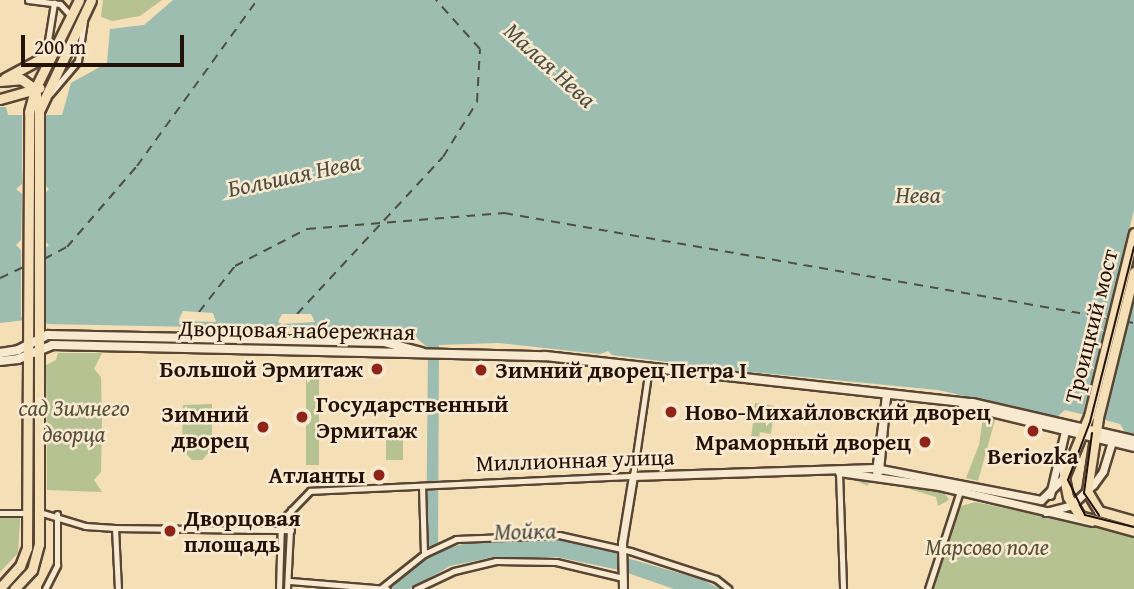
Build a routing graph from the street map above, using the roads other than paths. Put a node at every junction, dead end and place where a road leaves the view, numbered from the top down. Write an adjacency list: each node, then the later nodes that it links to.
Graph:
1 (28, 0): 4 (street)
2 (79, 0): 6 (main road)
3 (91, 0): 5 (main road)
4 (54, 3): 6 (street); 7 (street)
5 (84, 15): 9 (main road); 9 (street)
6 (72, 16): 7 (main road)
7 (51, 52): 8 (main road); 10 (main road)
8 (0, 81): 10 (main road)
9 (52, 87): 10 (main road); 13 (main road)
10 (35, 89): 11 (main road); 13 (main road)
11 (11, 96): 12 (main road); 13 (main road)
12 (0, 99)
13 (36, 111): 16 (main road)
14 (1134, 233): 27 (main road, Троицкий мост)
15 (1134, 272): 27 (main road, Троицкий мост)
16 (32, 319): 17 (main road); 18 (main road)
17 (37, 339): 18 (main road); 19 (main road); 21 (main road, Дворцовая набережная)
18 (26, 346): 20 (main road); 22 (main road)
19 (37, 351): 21 (main road, Дворцовая набережная); 22 (main road, Дворцовая набережная); 45 (main road)
20 (0, 353)
21 (426, 354): 24 (main road, Дворцовая набережная)
22 (26, 357): 23 (main road, Дворцовая набережная); 48 (main road)
23 (0, 361)
24 (649, 368): 25 (main road, Дворцовая набережная); 37 (street)
25 (886, 396): 26 (main road, Дворцовая набережная); 35 (street)
26 (963, 405): 28 (main road, Дворцовая набережная); 29 (main road, Дворцовая набережная)
27 (1093, 417): 29 (main road, Троицкий мост); 30 (main road, Троицкий мост)
28 (1065, 431): 29 (main road, Дворцовая набережная); 34 (street)
29 (1084, 432): 30 (main road, Дворцовая набережная); 38 (main road, Троицкий мост)
30 (1095, 434): 31 (main road, Дворцовая набережная); 32 (main road, Дворцовая набережная); 41 (main road, Троицкий мост)
31 (1134, 440)
32 (1112, 442): 33 (main road, Дворцовая набережная); 41 (street)
33 (1134, 447)
34 (1059, 457): 38 (street); 42 (street)
35 (878, 471): 36 (street, Миллионная улица); 40 (street, Миллионная улица)
36 (839, 472): 37 (street, Миллионная улица); 70 (street)
37 (633, 476): 39 (street, Миллионная улица); 57 (street)
38 (1064, 477): 42 (street); 43 (main road)
39 (424, 486): 44 (street); 56 (street)
40 (961, 488): 42 (street, Миллионная улица); 46 (street, Миллионная улица); 71 (street)
41 (1087, 491): 43 (street); 50 (main road)
42 (1050, 496)
43 (1072, 505): 46 (street); 51 (main road)
44 (291, 510): 53 (street); 54 (street)
45 (39, 512): 49 (street); 62 (main road)
46 (1042, 512): 51 (street, Миллионная улица)
47 (0, 513): 48 (street)
48 (27, 513): 60 (main road)
49 (57, 514): 52 (street); 63 (street)
50 (1134, 521)
51 (1092, 522): 55 (main road, Миллионная улица)
52 (116, 528): 53 (street); 64 (street)
53 (281, 529): 54 (street); 65 (street)
54 (291, 530): 59 (street)
55 (1134, 531)
56 (425, 553): 57 (street); 61 (street)
57 (624, 553): 58 (street); 69 (street)
58 (624, 575): 67 (street); 68 (street)
59 (290, 581): 61 (street); 66 (street)
60 (3, 583)
61 (383, 588)
62 (14, 589)
63 (45, 589)
64 (118, 589)
65 (279, 589)
66 (287, 589)
67 (416, 589)
68 (623, 589)
69 (729, 589)
70 (843, 589)
71 (928, 589)

